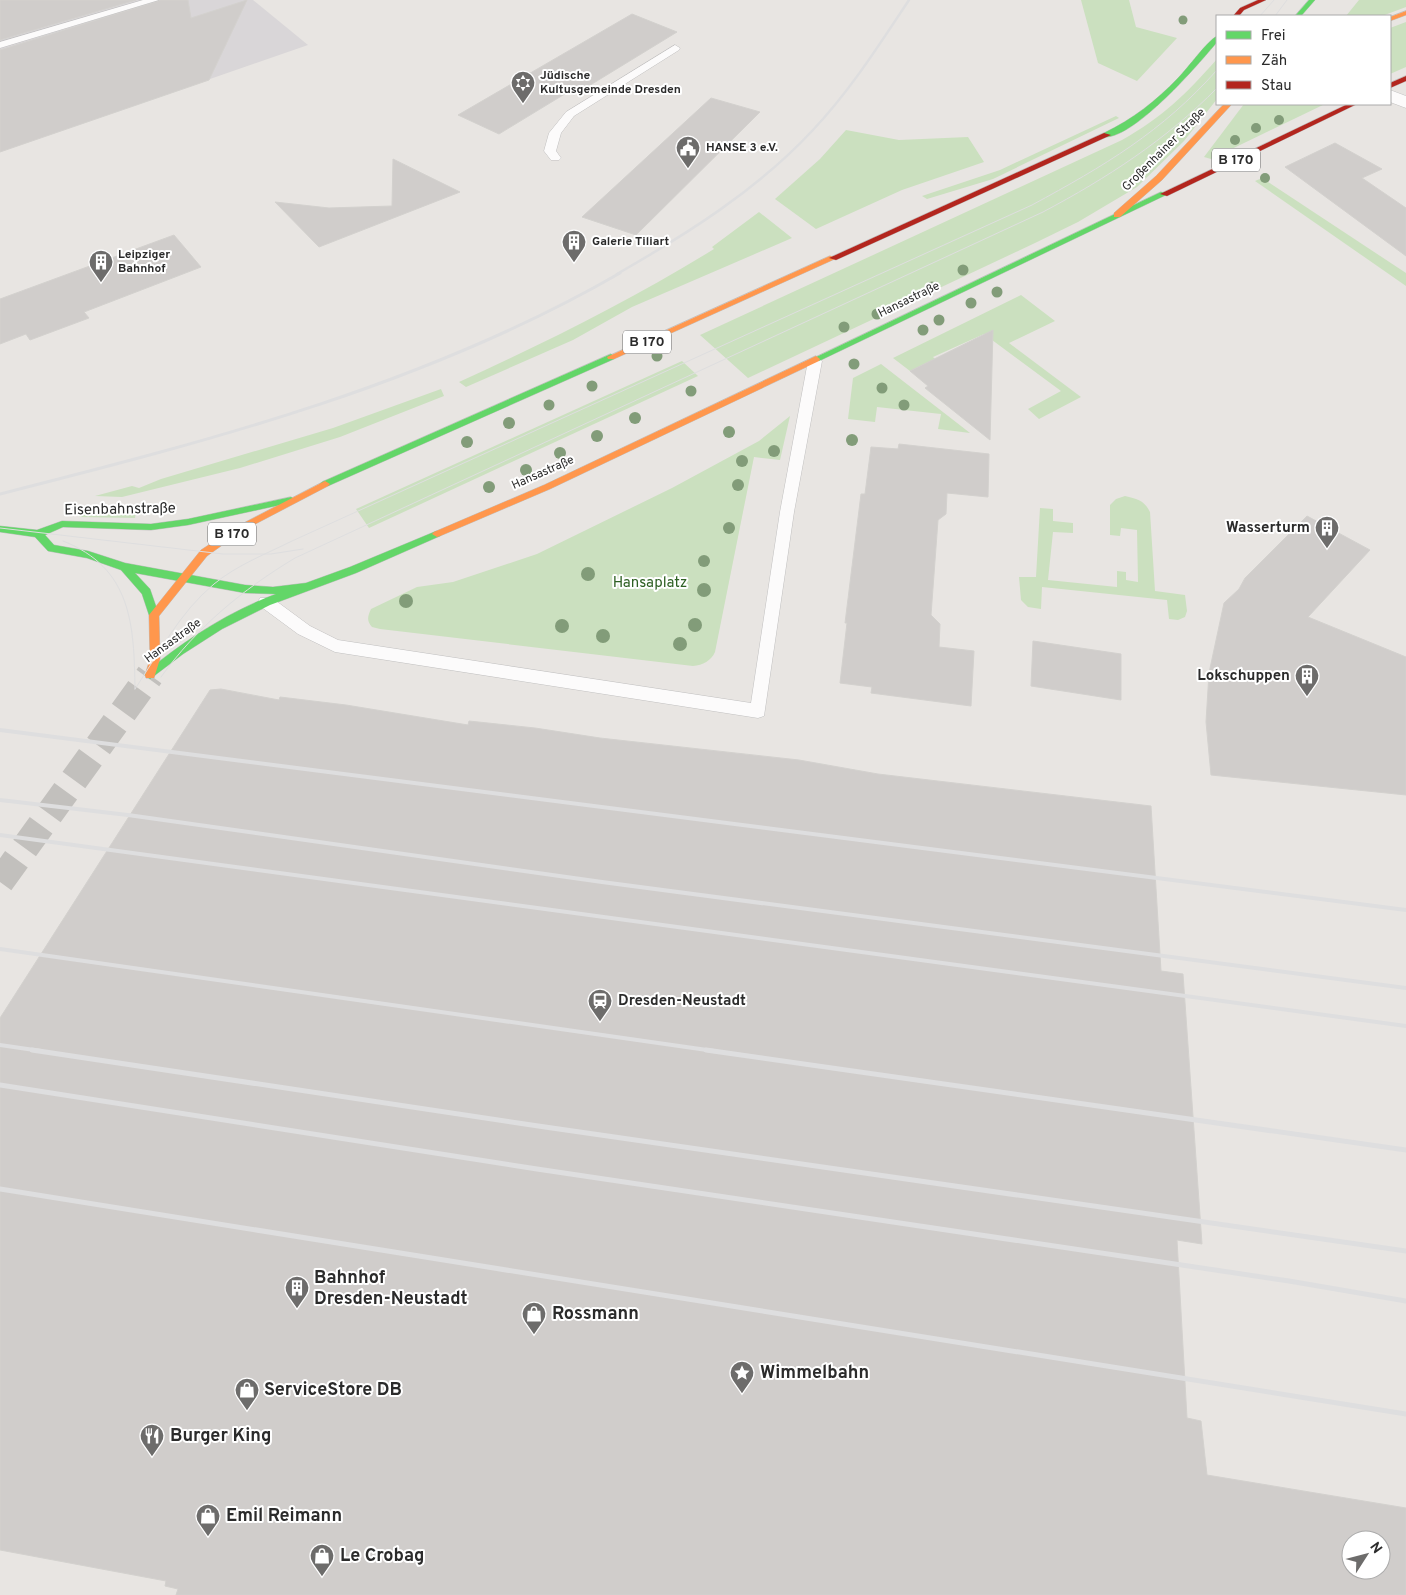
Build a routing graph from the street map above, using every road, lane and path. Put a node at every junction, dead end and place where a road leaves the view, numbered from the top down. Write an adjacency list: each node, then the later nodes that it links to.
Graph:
1 (154, 0): 10 (lane)
2 (1249, 0): 5 (main road)
3 (1263, 0): 5 (main road)
4 (1312, 0): 7 (main road)
5 (1239, 13)
6 (1406, 13): 8 (main road)
7 (1299, 15)
8 (1391, 20)
9 (1216, 39): 21 (main road, B 170)
10 (0, 45)
11 (675, 48): 18 (lane)
12 (1406, 78): 13 (main road)
13 (1391, 86)
14 (1391, 96): 15 (street)
15 (1406, 103)
16 (1227, 105): 19 (main road, Großenhainer Straße)
17 (1351, 105): 19 (main road, Hansastraße / B 170)
18 (556, 158)
19 (1117, 214): 20 (main road, Hansastraße / B 170)
20 (815, 361): 26 (main road, Hansastraße / B 170); 27 (lane)
21 (291, 500): 23 (main road, Eisenbahnstraße); 25 (main road, B 170)
22 (0, 529): 23 (main road)
23 (38, 534): 24 (main road)
24 (124, 567): 25 (main road); 28 (main road)
25 (182, 578): 26 (main road); 28 (main road, B 170)
26 (316, 585): 27 (main road, Hansastraße / B 170)
27 (266, 602): 28 (main road, Hansastraße / B 170)
28 (154, 614)

